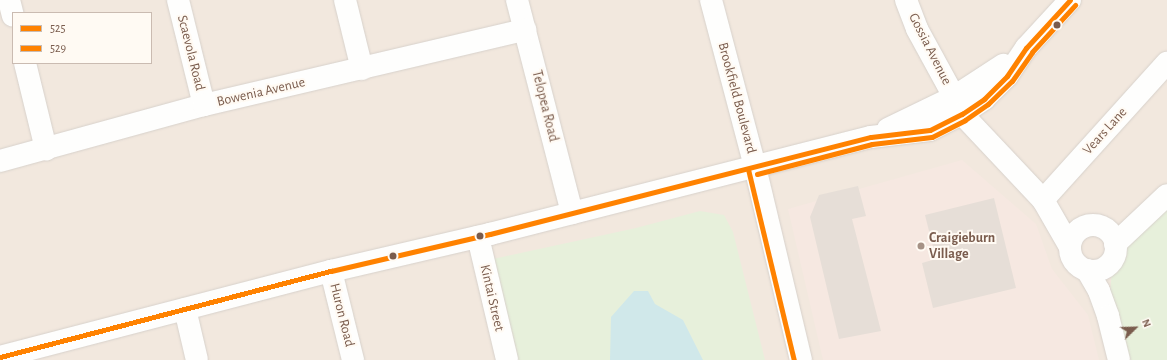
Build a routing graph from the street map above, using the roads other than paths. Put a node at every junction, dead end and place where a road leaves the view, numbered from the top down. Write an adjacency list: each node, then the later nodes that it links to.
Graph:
1 (9, 0): 8 (street)
2 (178, 0): 13 (street, Scaevola Road)
3 (344, 0): 12 (street)
4 (517, 0): 9 (street, Telopea Road)
5 (711, 0): 17 (street, Brookfield Boulevard)
6 (906, 0): 14 (street, Gossia Avenue)
7 (1070, 0): 14 (street)
8 (12, 12)
9 (525, 30): 12 (street, Bowenia Avenue); 20 (street, Telopea Road)
10 (1167, 63): 19 (street, Vears Lane)
11 (25, 64): 15 (street)
12 (362, 69): 13 (street, Bowenia Avenue)
13 (204, 105): 15 (street, Bowenia Avenue)
14 (958, 106): 17 (street); 19 (street, Gossia Avenue)
15 (46, 149): 16 (street, Bowenia Avenue)
16 (0, 161)
17 (755, 167): 20 (street); 33 (street, Brookfield Boulevard)
18 (1164, 199): 21 (street); 24 (street)
19 (1043, 200): 21 (street); 23 (street)
20 (572, 213): 22 (street)
21 (1095, 226): 23 (street); 24 (street)
22 (478, 237): 26 (street); 32 (street, Kintai Street)
23 (1070, 247): 25 (street)
24 (1114, 252): 25 (street); 28 (street)
25 (1087, 270): 28 (street)
26 (331, 271): 27 (street); 31 (street, Huron Road)
27 (185, 309): 29 (street); 30 (street)
28 (1108, 316): 34 (street)
29 (0, 357)
30 (198, 360)
31 (353, 360)
32 (507, 360)
33 (801, 360)
34 (1119, 360)

